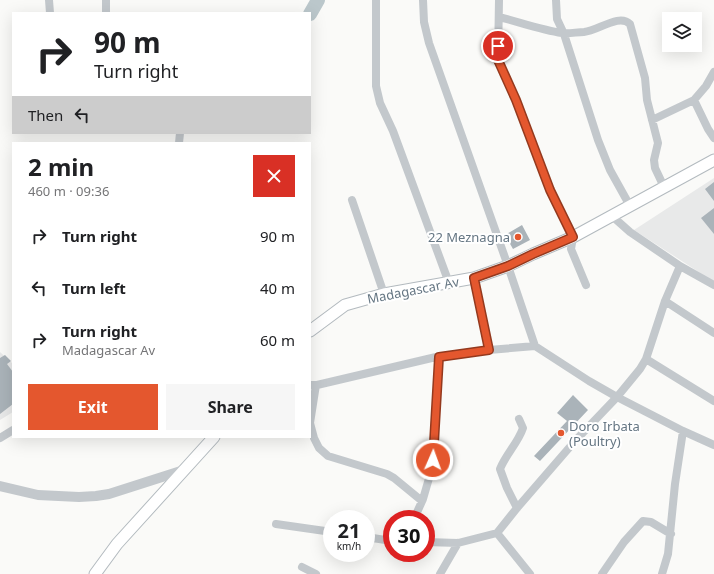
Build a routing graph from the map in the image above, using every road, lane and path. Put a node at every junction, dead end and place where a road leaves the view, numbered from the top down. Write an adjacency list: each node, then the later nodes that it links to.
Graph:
1 (49, 0): 7 (street)
2 (106, 0): 8 (street)
3 (376, 0): 24 (street)
4 (423, 0): 21 (street)
5 (499, 0): 9 (street)
6 (556, 0): 10 (street)
7 (50, 12)
8 (106, 12)
9 (499, 17): 10 (street); 20 (street)
10 (564, 34): 13 (street); 18 (street)
11 (714, 72): 12 (street)
12 (694, 100): 13 (street); 14 (street)
13 (652, 120): 16 (street)
14 (714, 138)
15 (714, 160): 16 (main road, Madagascar Av)
16 (664, 187): 18 (main road, Madagascar Av)
17 (352, 200): 27 (street)
18 (630, 206): 19 (main road, Madagascar Av)
19 (612, 216): 20 (main road, Madagascar Av); 22 (street)
20 (573, 237): 21 (main road, Madagascar Av); 25 (street)
21 (508, 266): 23 (main road, Madagascar Av); 31 (street)
22 (680, 266): 26 (street); 28 (street)
23 (474, 278): 24 (main road, Madagascar Av); 32 (street)
24 (449, 283): 27 (main road, Madagascar Av)
25 (586, 285)
26 (714, 285)
27 (384, 294): 29 (main road, Madagascar Av)
28 (665, 301): 30 (street); 34 (street)
29 (311, 330)
30 (714, 334)
31 (535, 346): 32 (street); 36 (street)
32 (489, 350): 33 (street)
33 (439, 357): 35 (street); 48 (street)
34 (646, 359): 36 (street); 37 (street)
35 (313, 385): 38 (street)
36 (617, 397): 42 (street); 49 (street)
37 (714, 401)
38 (311, 410)
39 (519, 419): 49 (street)
40 (311, 427): 48 (street)
41 (12, 431): 43 (street)
42 (683, 431): 45 (street); 54 (street)
43 (0, 438)
44 (213, 438): 46 (main road)
45 (714, 445)
46 (184, 470): 47 (street); 59 (main road)
47 (0, 486)
48 (422, 501): 50 (street)
49 (517, 508): 53 (street)
50 (418, 510)
51 (276, 524): 52 (street)
52 (323, 531)
53 (497, 534): 56 (street); 58 (street)
54 (670, 534): 62 (street); 63 (street)
55 (435, 542): 56 (street)
56 (458, 543): 61 (street)
57 (302, 567): 60 (street)
58 (526, 572)
59 (95, 574)
60 (316, 574)
61 (440, 574)
62 (602, 574)
63 (662, 574)

